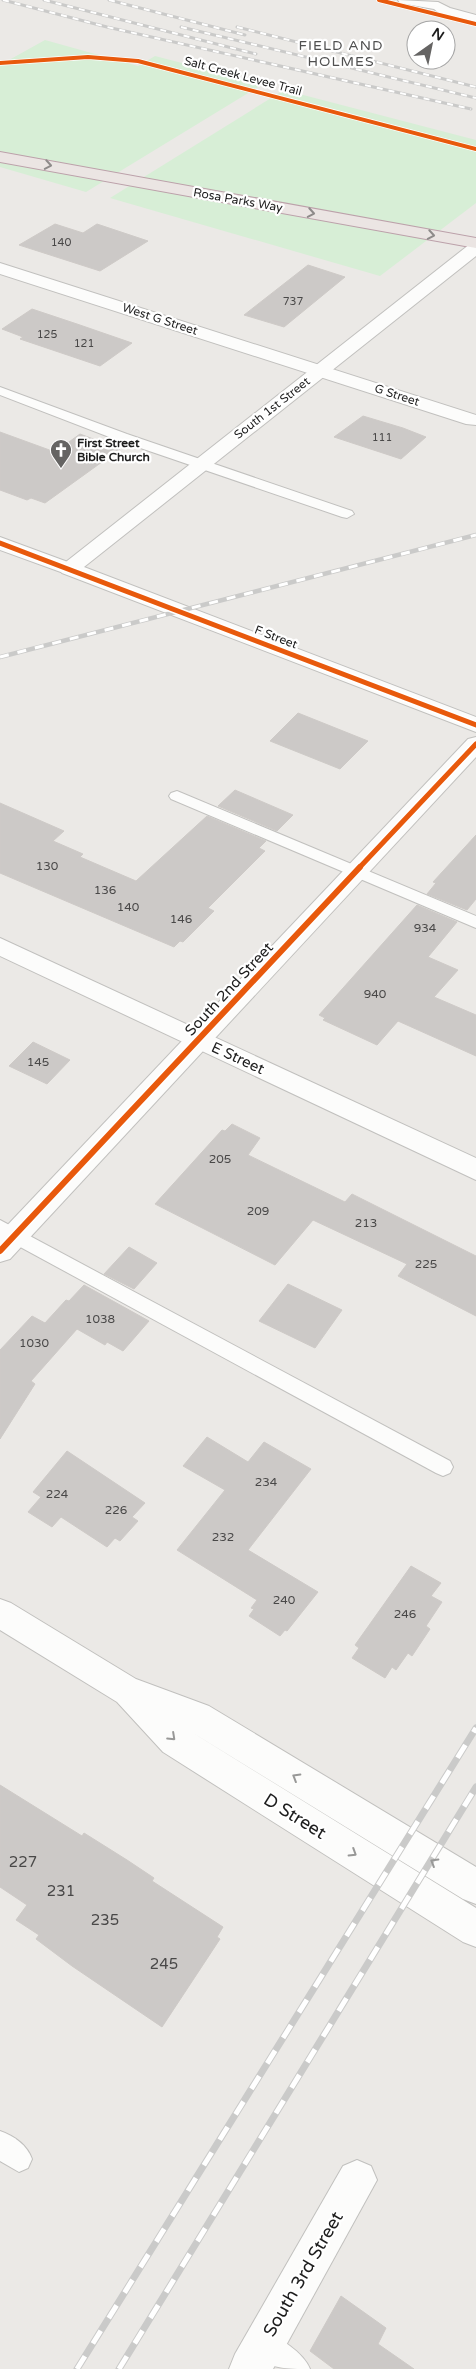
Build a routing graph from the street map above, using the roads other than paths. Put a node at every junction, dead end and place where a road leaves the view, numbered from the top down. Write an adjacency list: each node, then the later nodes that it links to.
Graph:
1 (405, 0): 2 (street)
2 (439, 3): 3 (street)
3 (476, 19)
4 (0, 142): 6 (highway, Rosa Parks Way)
5 (0, 157): 7 (highway, Rosa Parks Way, one-way to 7)
6 (476, 228)
7 (476, 243)
8 (476, 248): 10 (street, South 1st Street)
9 (0, 268): 10 (street, West G Street)
10 (320, 371): 12 (street, G Street); 13 (street, South 1st Street)
11 (0, 390): 13 (lane)
12 (473, 420)
13 (202, 465): 14 (lane); 16 (street, South 1st Street)
14 (347, 514)
15 (0, 543): 16 (street, F Street)
16 (69, 569): 17 (street, F Street)
17 (476, 725)
18 (476, 744): 20 (street, South 2nd Street)
19 (178, 796): 20 (lane)
20 (356, 872): 21 (lane); 23 (street, South 2nd Street)
21 (476, 922)
22 (0, 946): 23 (street, E Street)
23 (198, 1039): 24 (street, E Street); 25 (street, South 2nd Street)
24 (476, 1170)
25 (5, 1238): 26 (lane)
26 (443, 1467)
27 (0, 1613): 28 (street, D Street)
28 (125, 1690): 29 (street, D Street, one-way to 28); 30 (street, D Street, one-way to 30)
29 (476, 1887)
30 (476, 1929)
31 (357, 2180): 32 (street, South 3rd Street)
32 (256, 2357): 33 (lane)
33 (296, 2369)

